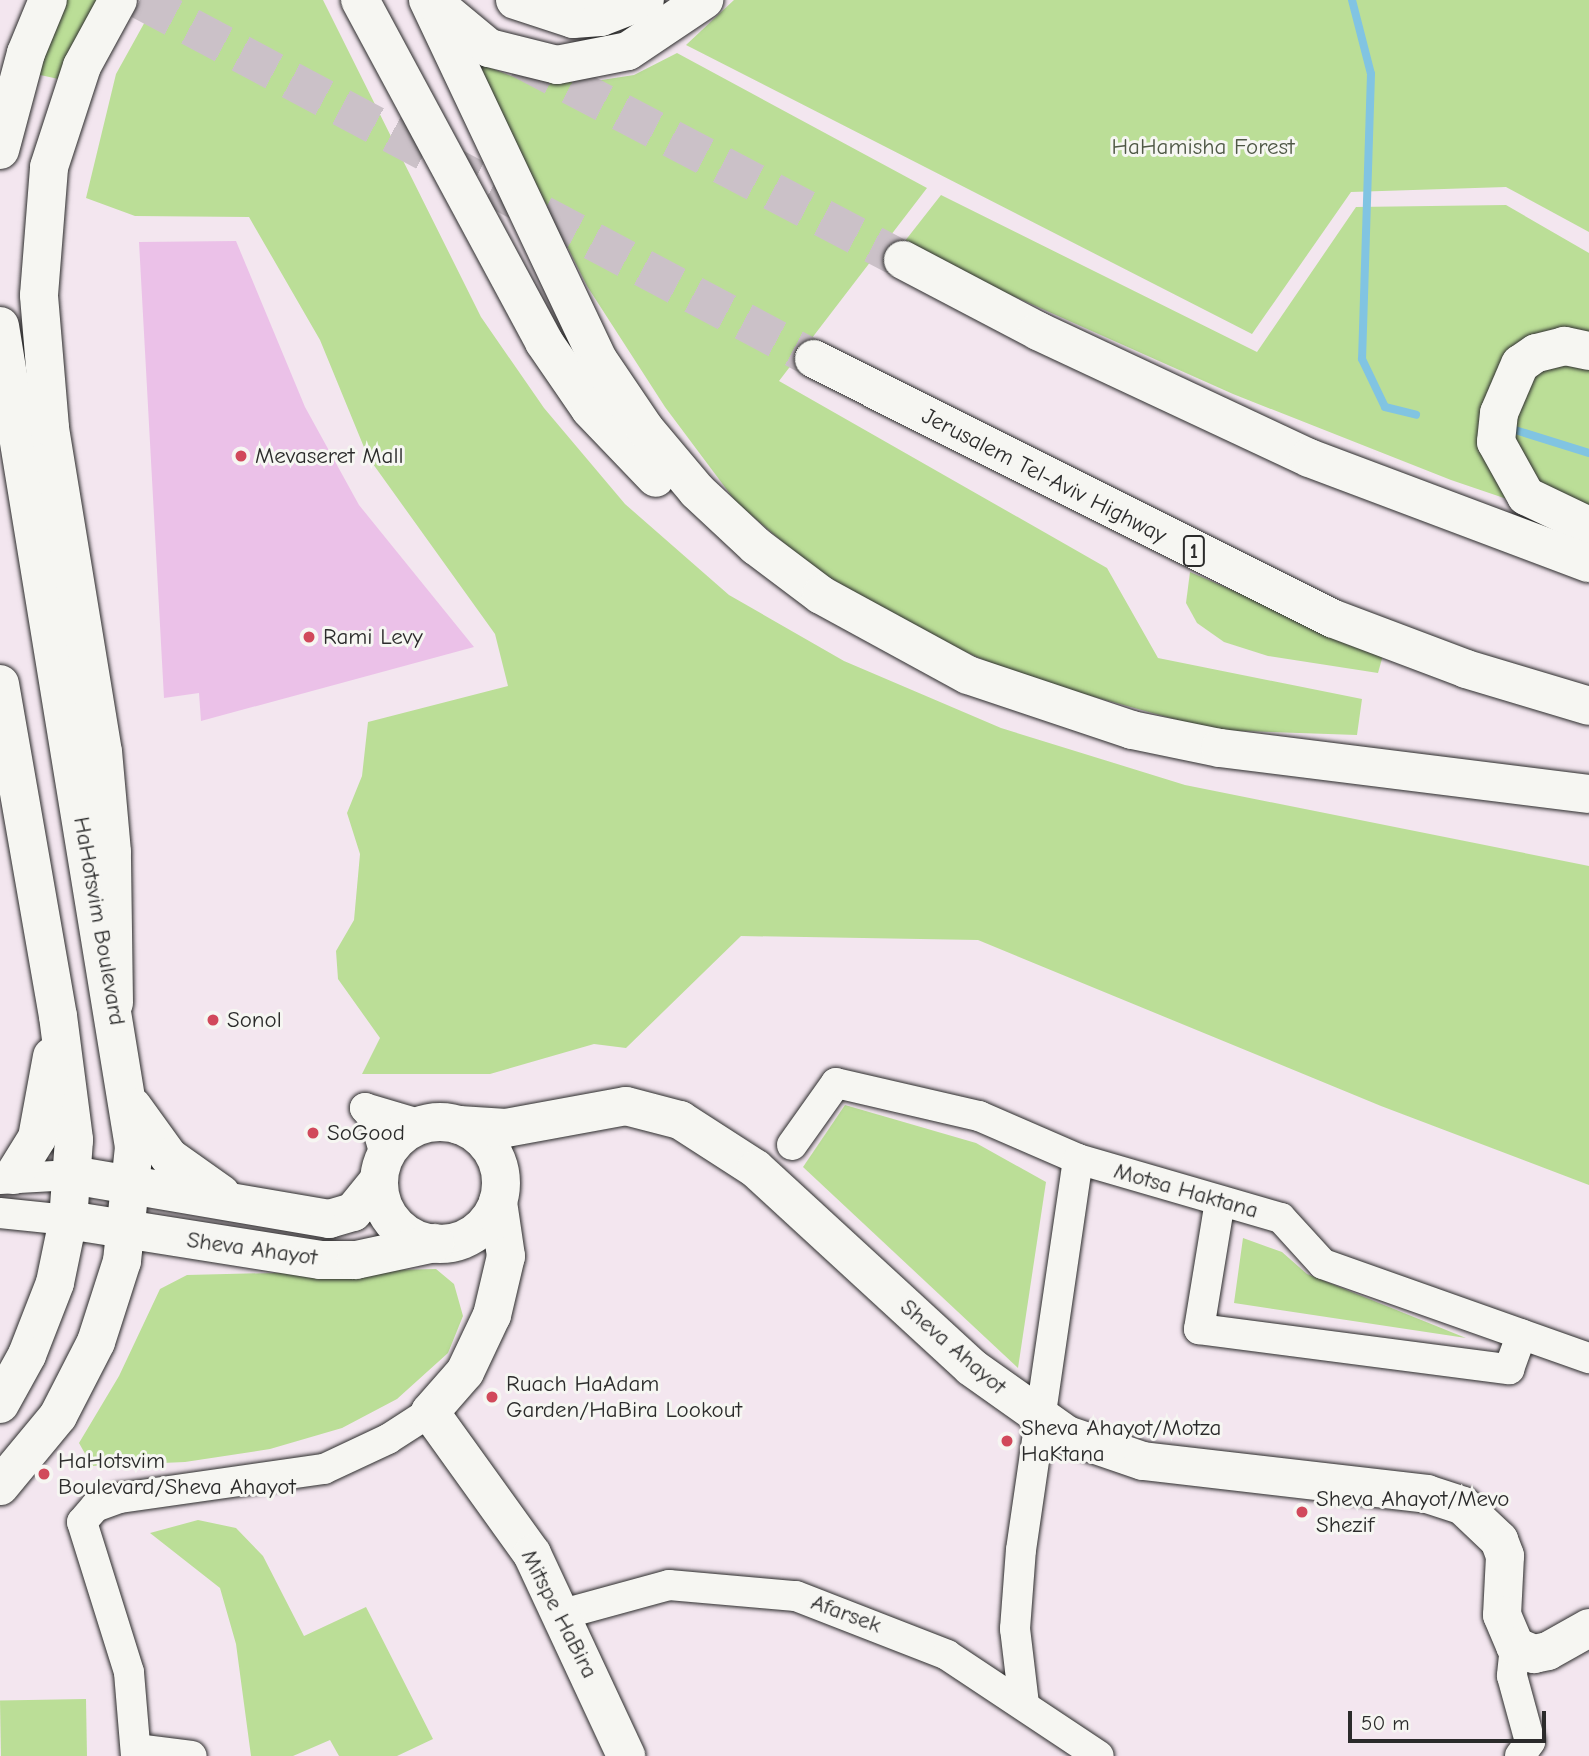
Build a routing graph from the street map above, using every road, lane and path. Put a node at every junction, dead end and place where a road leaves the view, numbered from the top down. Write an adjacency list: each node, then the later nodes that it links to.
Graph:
1 (48, 0): 8 (main road)
2 (118, 0): 19 (main road)
3 (360, 0): 15 (main road)
4 (430, 0): 7 (main road); 15 (main road)
5 (515, 0): 6 (main road)
6 (645, 0)
7 (704, 0)
8 (0, 150)
9 (903, 260): 14 (main road)
10 (0, 326): 19 (main road, HaHotsvim Boulevard)
11 (1589, 351): 13 (main road)
12 (814, 359): 17 (main road, Jerusalem Tel-Aviv Highway / 1)
13 (1589, 526)
14 (1589, 563)
15 (872, 626): 18 (main road)
16 (0, 684): 20 (main road)
17 (1589, 706)
18 (1589, 794)
19 (114, 1003): 21 (main road, HaHotsvim Boulevard)
20 (58, 1016): 27 (main road); 28 (main road)
21 (129, 1100): 29 (main road, HaHotsvim Boulevard); 32 (main road)
22 (584, 1110): 23 (main road, Sheva Ahayot); 30 (main road, Sheva Ahayot); 44 (main road, Sheva Ahayot)
23 (459, 1125): 26 (main road); 30 (main road)
24 (792, 1145): 25 (street, Motsa Haktana)
25 (1077, 1159): 31 (street, Motsa Haktana); 44 (street)
26 (382, 1168): 32 (main road, Sheva Ahayot); 36 (main road)
27 (72, 1175): 28 (street); 29 (main road, Sheva Ahayot); 34 (main road)
28 (7, 1177)
29 (134, 1184): 32 (main road, Sheva Ahayot); 35 (main road, HaHotsvim Boulevard)
30 (500, 1196): 36 (main road); 39 (main road)
31 (1220, 1200): 40 (street, Motsa Haktana); 40 (street)
32 (244, 1206)
33 (0, 1213): 34 (street)
34 (68, 1220): 35 (main road, Sheva Ahayot); 42 (main road)
35 (127, 1228): 37 (main road, Sheva Ahayot); 38 (main road, HaHotsvim Boulevard)
36 (445, 1242): 37 (main road, Sheva Ahayot); 39 (main road)
37 (205, 1243): 38 (main road)
38 (107, 1311): 45 (main road, HaHotsvim Boulevard)
39 (492, 1315): 43 (main road)
40 (1522, 1334): 41 (street, Motsa Haktana)
41 (1589, 1358)
42 (0, 1404)
43 (429, 1412): 46 (main road, Mitspe HaBira); 50 (street)
44 (1040, 1420): 48 (main road, Sheva Ahayot); 49 (street)
45 (0, 1486)
46 (563, 1614): 49 (street, Afarsek); 52 (main road, Mitspe HaBira)
47 (1589, 1628): 48 (main road)
48 (1515, 1646): 54 (street)
49 (1024, 1704): 53 (street, Afarsek)
50 (136, 1753): 51 (street)
51 (192, 1756)
52 (626, 1756)
53 (1099, 1756)
54 (1520, 1756)

